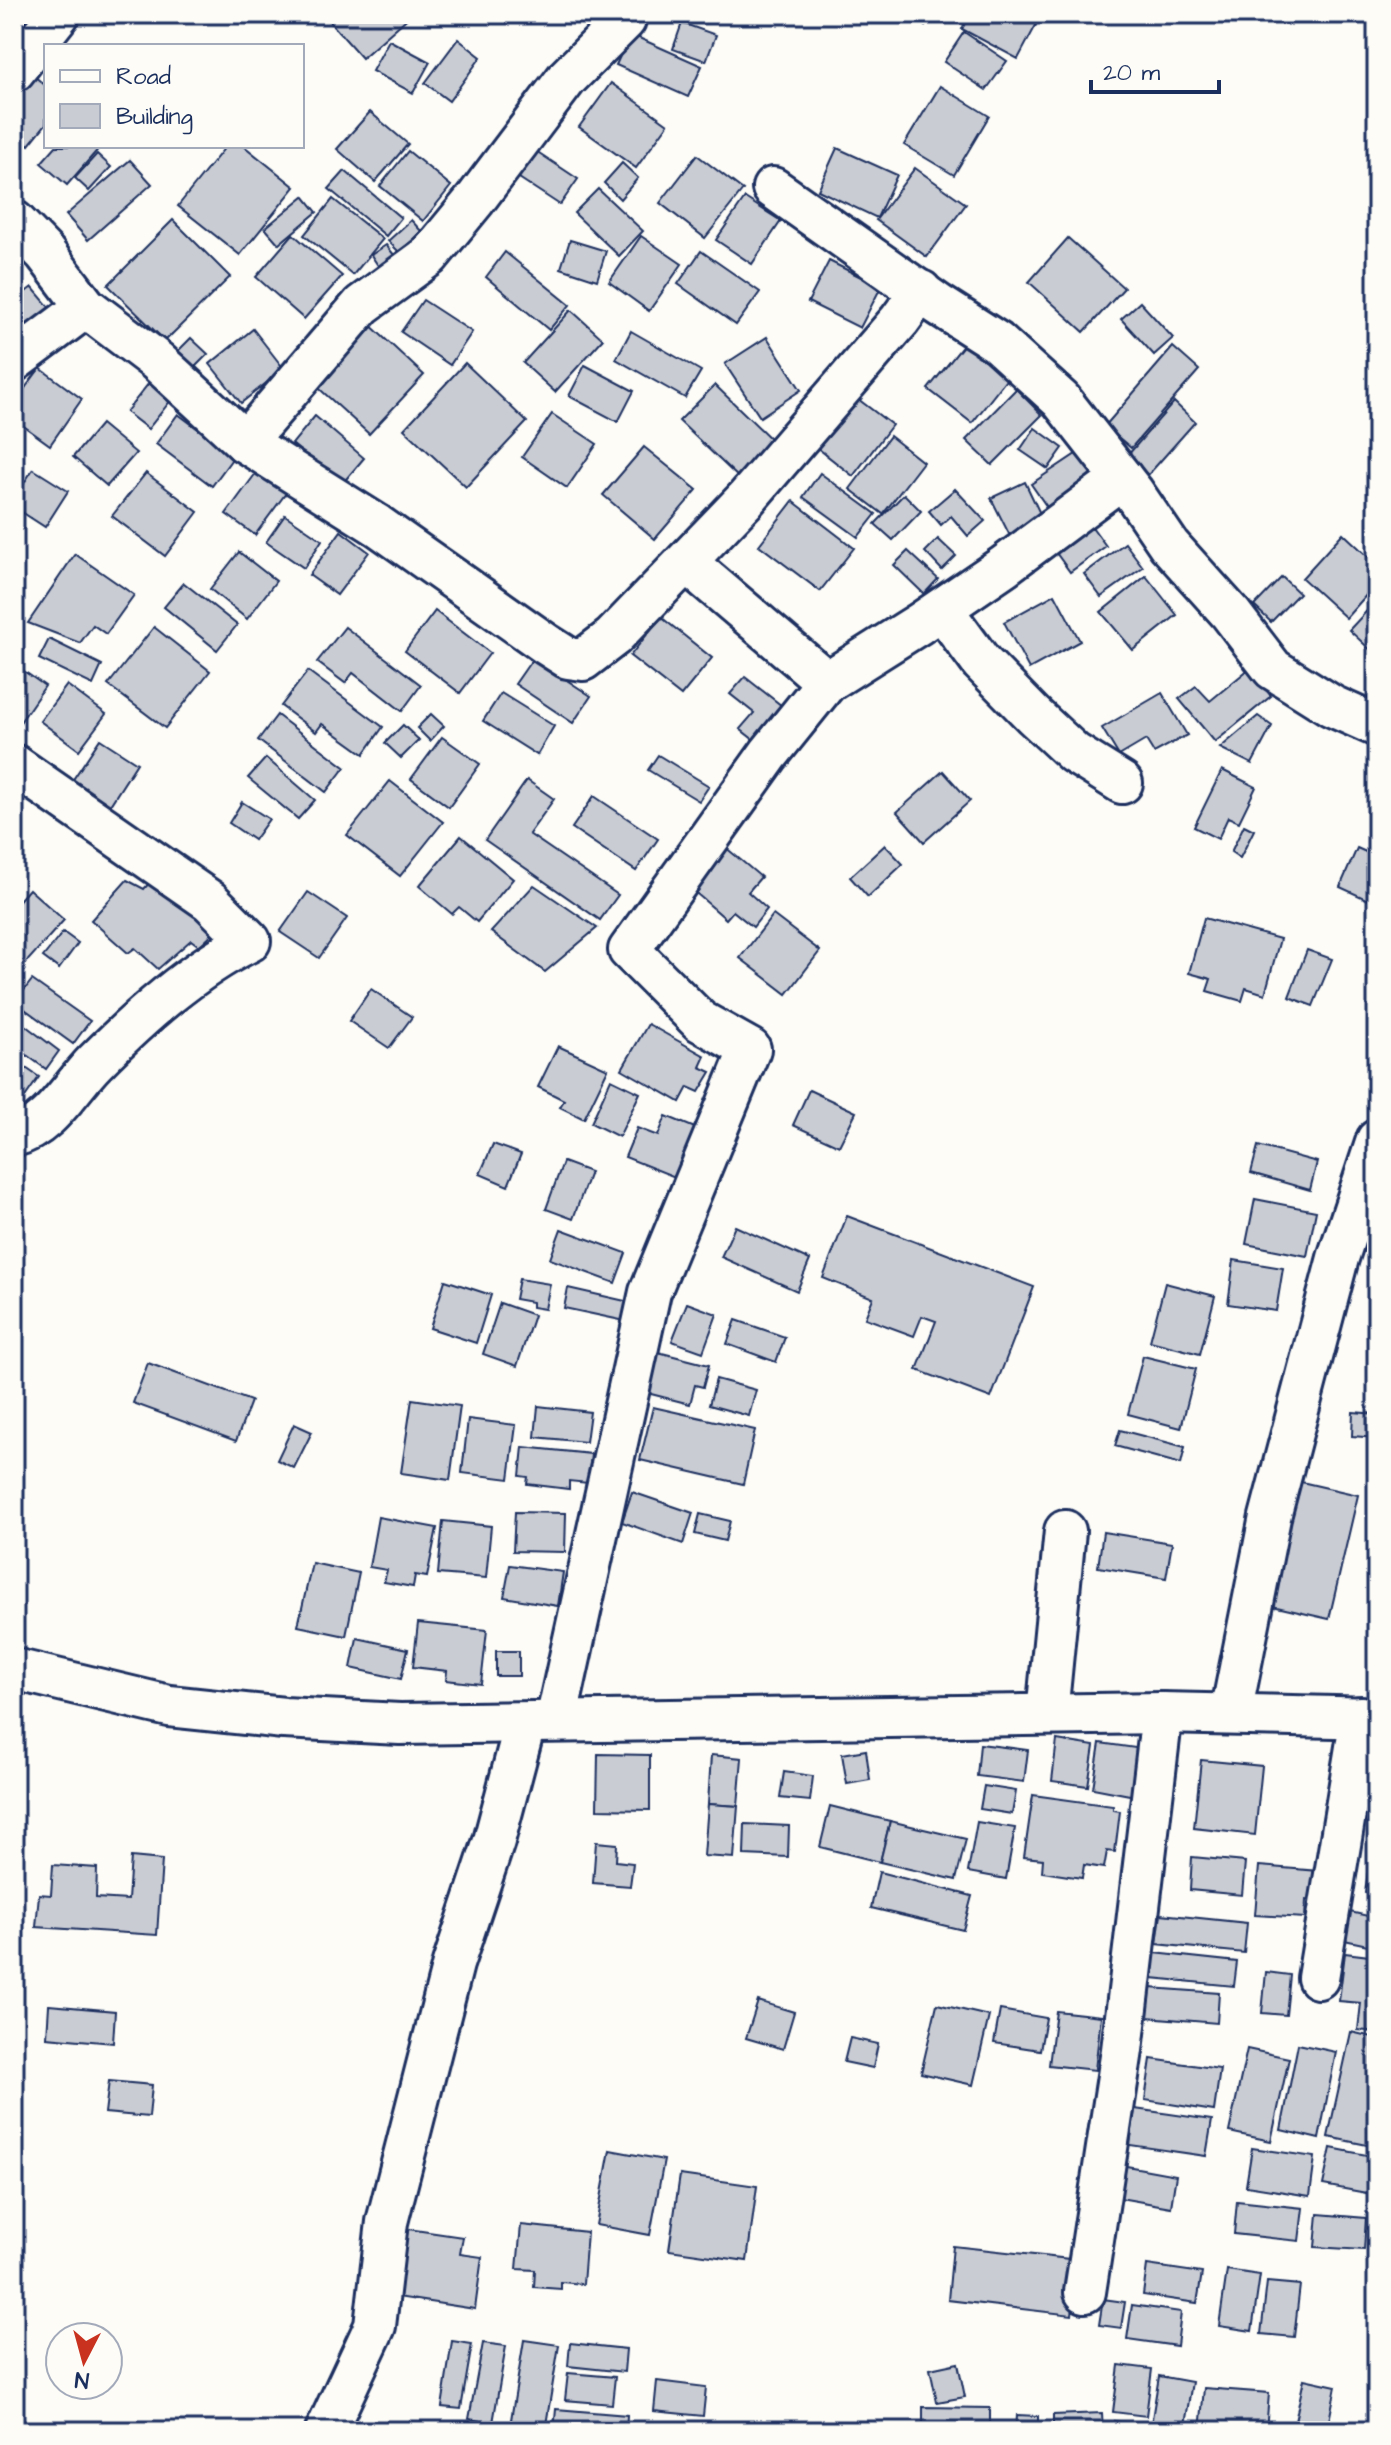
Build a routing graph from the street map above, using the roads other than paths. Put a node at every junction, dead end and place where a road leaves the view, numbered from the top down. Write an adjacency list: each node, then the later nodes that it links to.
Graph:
1 (59, 14): 3 (street)
2 (625, 20): 9 (street)
3 (14, 71)
4 (773, 188): 6 (street)
5 (14, 221): 7 (street)
6 (921, 291): 10 (street); 11 (street)
7 (86, 307): 8 (street); 9 (street)
8 (14, 361)
9 (245, 442): 11 (street)
10 (1122, 478): 12 (street); 14 (street)
11 (686, 562): 13 (street)
12 (942, 609): 13 (street); 16 (street)
13 (827, 682): 25 (street)
14 (1377, 726)
15 (14, 765): 17 (street)
16 (1122, 783)
17 (14, 1136)
18 (1377, 1140): 23 (street)
19 (1065, 1531): 22 (street)
20 (14, 1669): 25 (street)
21 (1162, 1713): 22 (street); 23 (street); 27 (street)
22 (1047, 1714): 25 (street)
23 (1231, 1714): 24 (street)
24 (1369, 1718): 26 (street)
25 (542, 1722): 28 (street)
26 (1318, 1978)
27 (1085, 2292)
28 (326, 2431)

